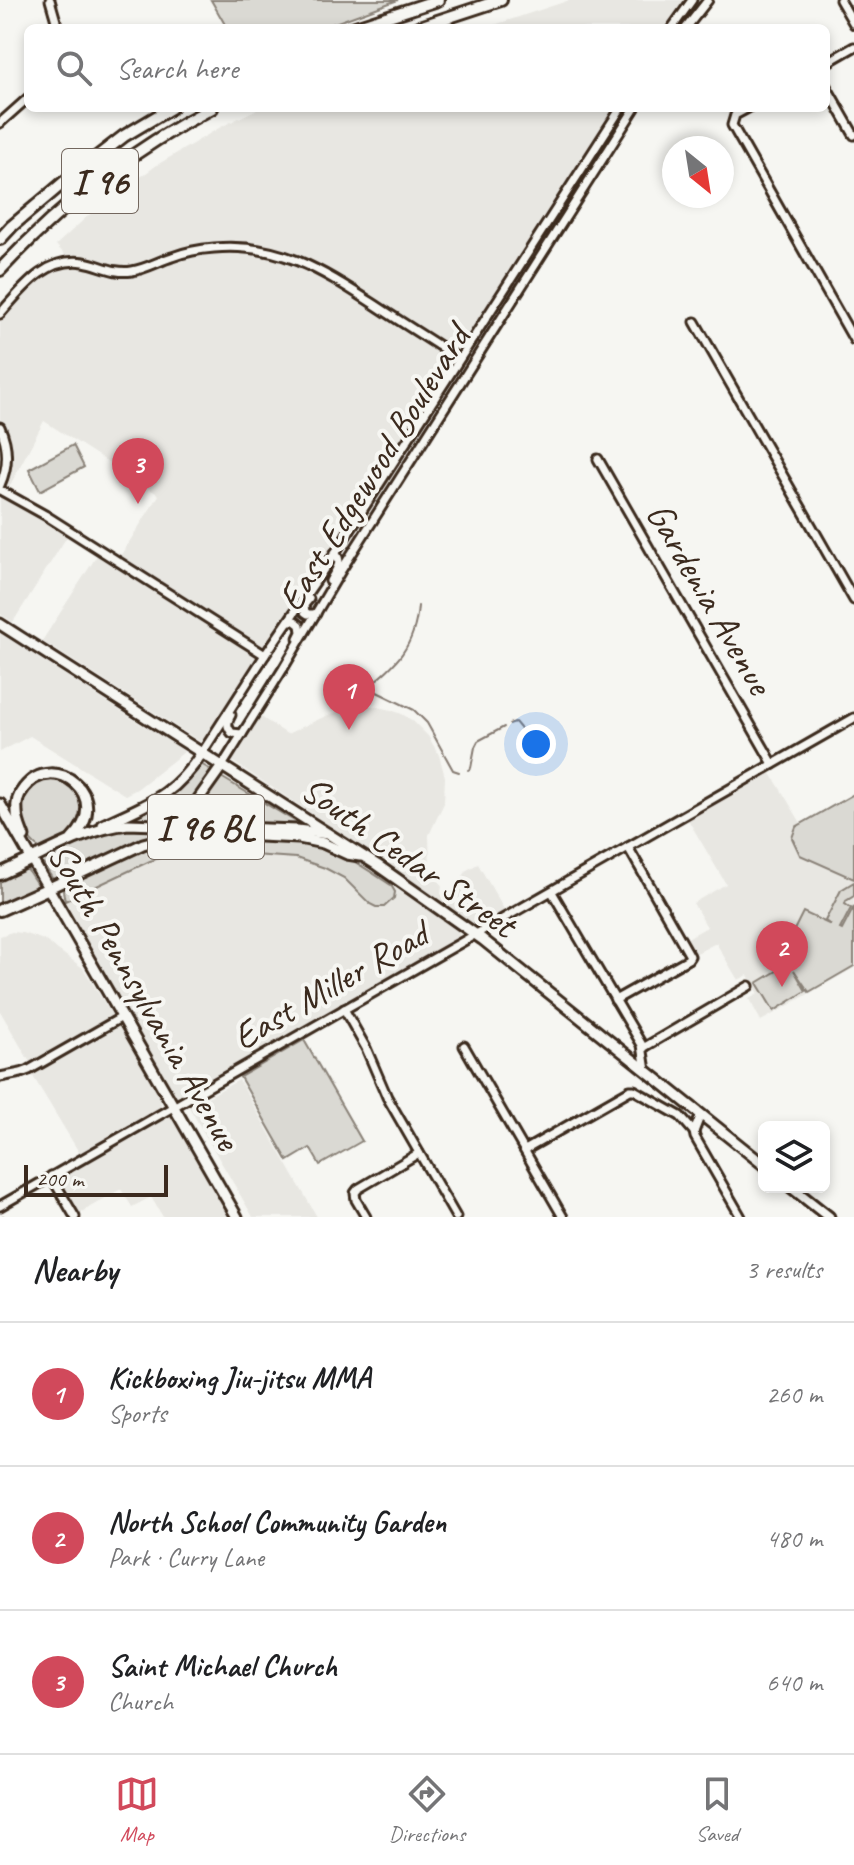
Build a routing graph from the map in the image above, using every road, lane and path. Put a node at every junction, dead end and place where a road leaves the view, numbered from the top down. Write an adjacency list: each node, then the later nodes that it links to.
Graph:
1 (50, 0): 7 (street)
2 (438, 0): 8 (highway)
3 (501, 0): 9 (highway)
4 (692, 0): 10 (street); 11 (street)
5 (708, 0): 12 (street)
6 (840, 0): 13 (street)
7 (57, 24)
8 (364, 24)
9 (428, 24)
10 (675, 24)
11 (686, 24)
12 (687, 24)
13 (854, 24)
14 (854, 47): 15 (street)
15 (830, 61)
16 (830, 93): 25 (street)
17 (24, 102): 24 (street)
18 (164, 112): 28 (highway, I 96)
19 (205, 112): 31 (highway, I 96)
20 (620, 112): 27 (street)
21 (624, 112): 26 (street)
22 (632, 112): 26 (street, East Edgewood Boulevard)
23 (741, 112): 36 (street)
24 (0, 123)
25 (854, 135)
26 (607, 152): 30 (street, East Edgewood Boulevard)
27 (544, 229): 29 (street); 30 (street)
28 (0, 239)
29 (526, 255): 32 (street); 33 (street, East Edgewood Boulevard)
30 (535, 266): 32 (street, East Edgewood Boulevard)
31 (0, 270)
32 (520, 291): 37 (street, East Edgewood Boulevard)
33 (496, 301): 37 (street); 38 (street, East Edgewood Boulevard)
34 (0, 314): 38 (street)
35 (695, 322): 48 (street)
36 (854, 340)
37 (477, 357): 41 (street, East Edgewood Boulevard)
38 (459, 359): 39 (street, East Edgewood Boulevard)
39 (445, 380): 41 (street); 42 (street, East Edgewood Boulevard)
40 (0, 427): 44 (street)
41 (421, 445): 45 (street, East Edgewood Boulevard)
42 (400, 451): 45 (street); 46 (street, East Edgewood Boulevard)
43 (598, 459): 59 (street, Gardenia Avenue)
44 (0, 487): 53 (street)
45 (386, 499): 49 (street, East Edgewood Boulevard)
46 (335, 553): 47 (street, East Edgewood Boulevard); 49 (street)
47 (329, 563): 50 (street); 51 (street, East Edgewood Boulevard)
48 (854, 600)
49 (323, 602): 50 (street, East Edgewood Boulevard)
50 (316, 614): 55 (street, East Edgewood Boulevard)
51 (288, 622): 53 (street, East Edgewood Boulevard); 55 (street)
52 (0, 624): 58 (main road, South Cedar Street)
53 (265, 655): 54 (street, East Edgewood Boulevard)
54 (255, 671): 57 (street); 58 (street, East Edgewood Boulevard)
55 (273, 685): 57 (street, East Edgewood Boulevard)
56 (854, 718): 59 (street, East Miller Road)
57 (242, 734): 60 (street, East Edgewood Boulevard)
58 (202, 753): 60 (main road, South Cedar Street); 64 (main road, East Edgewood Boulevard)
59 (773, 764): 67 (street, East Miller Road)
60 (222, 766): 62 (main road, East Edgewood Boulevard); 63 (main road, South Cedar Street)
61 (0, 804): 69 (main road, South Pennsylvania Avenue)
62 (173, 826): 63 (main road, I 96 BL); 64 (main road, I 96 BL); 66 (main road, East Edgewood Boulevard)
63 (331, 835): 68 (main road, South Cedar Street / I 96 BL)
64 (82, 836): 65 (main road, I 96 BL)
65 (69, 842): 69 (main road, I 96 BL); 69 (main road)
66 (143, 844): 68 (main road, I 96 BL); 71 (main road, I 96 BL)
67 (628, 847): 72 (street, East Miller Road); 76 (street)
68 (364, 856): 74 (main road, South Cedar Street / I 96 BL)
69 (32, 859): 70 (highway, I 96 BL); 71 (main road, South Pennsylvania Avenue)
70 (0, 874)
71 (49, 888): 73 (highway, I 96 BL); 78 (main road, South Pennsylvania Avenue)
72 (552, 892): 74 (street, East Miller Road); 76 (street)
73 (0, 910)
74 (476, 935): 77 (street, East Miller Road); 81 (main road, South Cedar Street / I 96 BL)
75 (749, 986): 80 (street)
76 (615, 1000): 80 (street)
77 (344, 1009): 83 (street, East Miller Road); 87 (street)
78 (122, 1017): 82 (street); 83 (main road, South Pennsylvania Avenue)
79 (464, 1046): 86 (street)
80 (643, 1048): 81 (street)
81 (646, 1071): 84 (main road, South Cedar Street / I 96 BL)
82 (0, 1077)
83 (173, 1107): 89 (street, East Miller Road); 93 (main road, South Pennsylvania Avenue)
84 (701, 1114): 85 (street); 88 (main road, South Cedar Street / I 96 BL)
85 (694, 1132): 86 (street); 97 (street)
86 (525, 1150): 96 (street)
87 (419, 1153): 94 (street); 95 (street)
88 (758, 1160)
89 (51, 1176): 91 (street, East Miller Road); 92 (street)
90 (799, 1193): 98 (main road)
91 (0, 1206)
92 (75, 1217)
93 (237, 1217)
94 (366, 1217)
95 (456, 1217)
96 (563, 1217)
97 (741, 1217)
98 (829, 1217)

